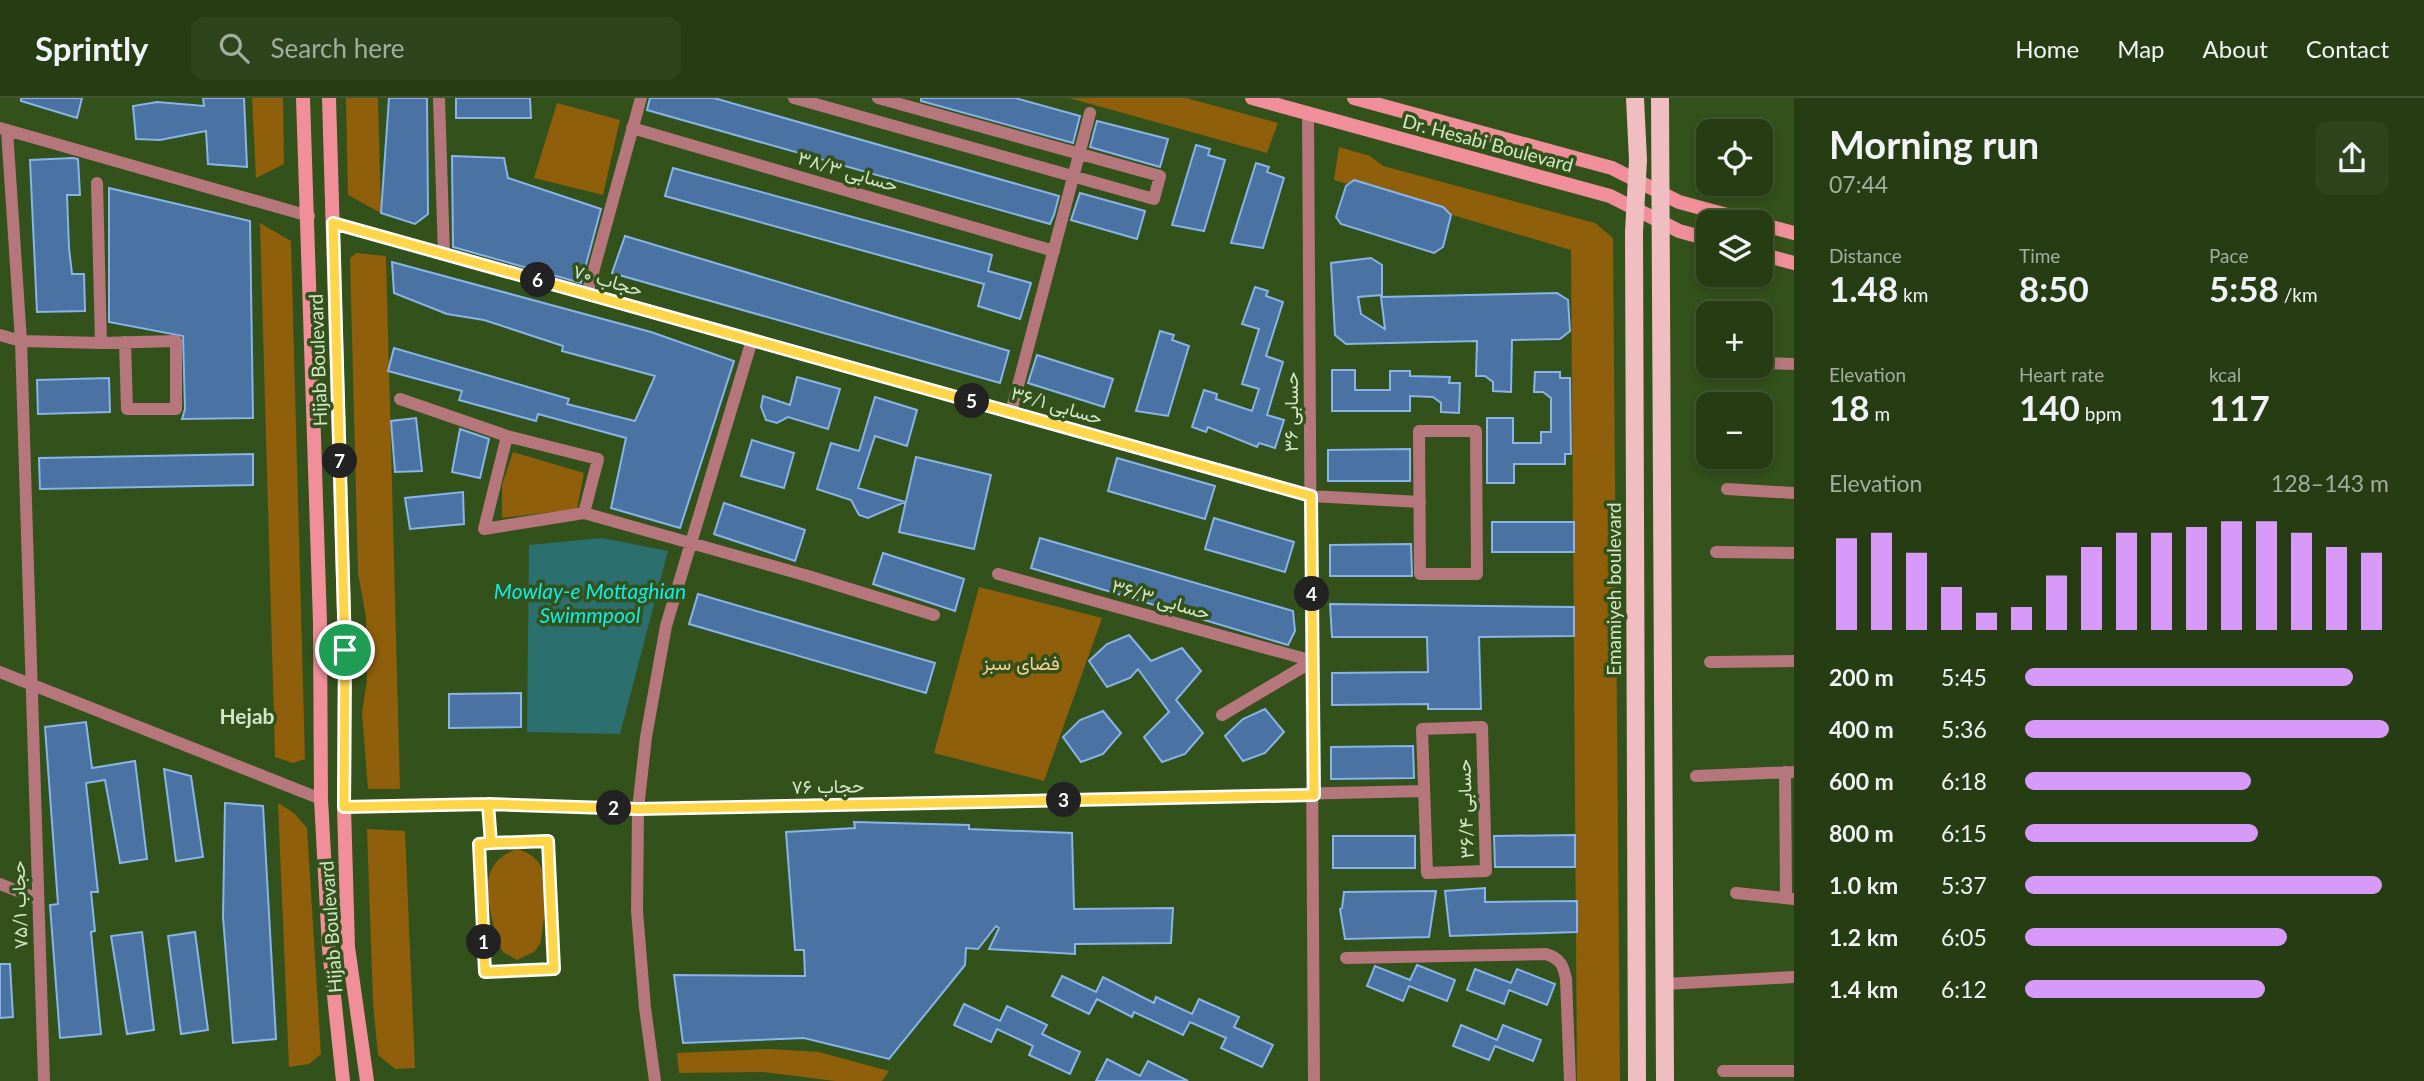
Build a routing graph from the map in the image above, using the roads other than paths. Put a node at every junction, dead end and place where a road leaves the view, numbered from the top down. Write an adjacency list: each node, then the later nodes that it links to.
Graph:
1 (303, 98): 22 (main road, Hijab Boulevard)
2 (329, 98): 24 (main road, Hijab Boulevard)
3 (439, 98): 29 (street)
4 (641, 98): 13 (street)
5 (794, 98): 16 (street)
6 (878, 98): 15 (street)
7 (1252, 98): 12 (main road, Dr. Hesabi Boulevard)
8 (1354, 98): 17 (main road, Dr. Hesabi Boulevard)
9 (1635, 98): 17 (main road, Emamiyeh boulevard)
10 (1660, 98): 19 (main road)
11 (1090, 113): 15 (street)
12 (1308, 113): 20 (main road, Dr. Hesabi Boulevard); 45 (street, حسابی ۳۶)
13 (632, 128): 28 (street, حسابی ۳۸/۳); 32 (street)
14 (3, 129): 22 (street); 35 (street, حجاب ۷۵/۱)
15 (1080, 153): 16 (street); 16 (street)
16 (1074, 176): 28 (street)
17 (1636, 180): 19 (main road, Dr. Hesabi Boulevard); 20 (main road, Emamiyeh boulevard)
18 (97, 183): 37 (street)
19 (1662, 193): 21 (main road, Dr. Hesabi Boulevard); 23 (main road)
20 (1635, 209): 23 (main road, Dr. Hesabi Boulevard); 86 (main road, Emamiyeh boulevard)
21 (1709, 210)
22 (309, 216): 53 (main road, Hijab Boulevard)
23 (1662, 222): 27 (main road, Dr. Hesabi Boulevard); 77 (main road)
24 (333, 223): 29 (street, حجاب ۷۰); 54 (main road, Hijab Boulevard)
25 (1773, 227): 26 (main road)
26 (1794, 233)
27 (1696, 235)
28 (1054, 251): 41 (street)
29 (444, 254): 32 (street, حجاب ۷۰)
30 (1773, 257): 31 (main road)
31 (1794, 263)
32 (587, 294): 34 (street, حجاب ۷۰)
33 (0, 335): 35 (street)
34 (752, 340): 41 (street, حسابی ۳۶/۱); 48 (street)
35 (22, 341): 37 (street); 59 (street, حجاب ۷۵/۱)
36 (125, 342): 36 (street); 37 (street)
37 (101, 343)
38 (1773, 363): 39 (street)
39 (1794, 364)
40 (400, 399): 42 (street)
41 (1011, 412): 45 (street, حسابی ۳۶/۱)
42 (507, 436): 47 (street); 47 (street)
43 (1727, 489): 44 (street)
44 (1794, 493)
45 (1311, 496): 46 (street, حسابی ۳۶/۱); 55 (street, حسابی ۳۶)
46 (1420, 502): 46 (street)
47 (584, 513): 48 (street)
48 (694, 543): 52 (street); 68 (street)
49 (1716, 552): 50 (street)
50 (1794, 553)
51 (998, 574): 55 (street, حسابی ۳۶/۳)
52 (933, 615)
53 (321, 649): 54 (main road); 65 (main road, Hijab Boulevard)
54 (345, 650): 67 (main road, Hijab Boulevard)
55 (1313, 661): 60 (street); 64 (street, حسابی ۳۶)
56 (1710, 662): 57 (street)
57 (1794, 662)
58 (0, 672): 59 (street)
59 (32, 685): 65 (street); 74 (street, حجاب ۷۵/۱)
60 (1222, 715)
61 (1789, 772): 62 (street); 69 (street)
62 (1696, 776)
63 (1424, 792): 63 (street, حسابی ۳۶/۴); 64 (street, حسابی ۳۶/۴)
64 (1314, 795): 68 (street, حجاب ۷۶); 84 (street, حسابی ۳۶)
65 (321, 799): 81 (main road, Hijab Boulevard)
66 (488, 804): 67 (street, حجاب ۷۶); 68 (street, حجاب ۷۶); 70 (street)
67 (344, 807): 82 (main road, Hijab Boulevard)
68 (638, 809): 83 (street)
69 (1790, 829): 73 (street)
70 (491, 843): 70 (street)
71 (0, 884): 74 (street)
72 (1736, 894): 73 (street)
73 (1790, 897)
74 (38, 899): 80 (street, حجاب ۷۵/۱)
75 (1346, 958): 85 (street)
76 (1794, 977): 77 (street)
77 (1665, 984): 87 (main road)
78 (1723, 1071): 79 (street)
79 (1794, 1071)
80 (44, 1081)
81 (343, 1081)
82 (367, 1081)
83 (655, 1081)
84 (1314, 1081)
85 (1570, 1081)
86 (1637, 1081)
87 (1665, 1081)

